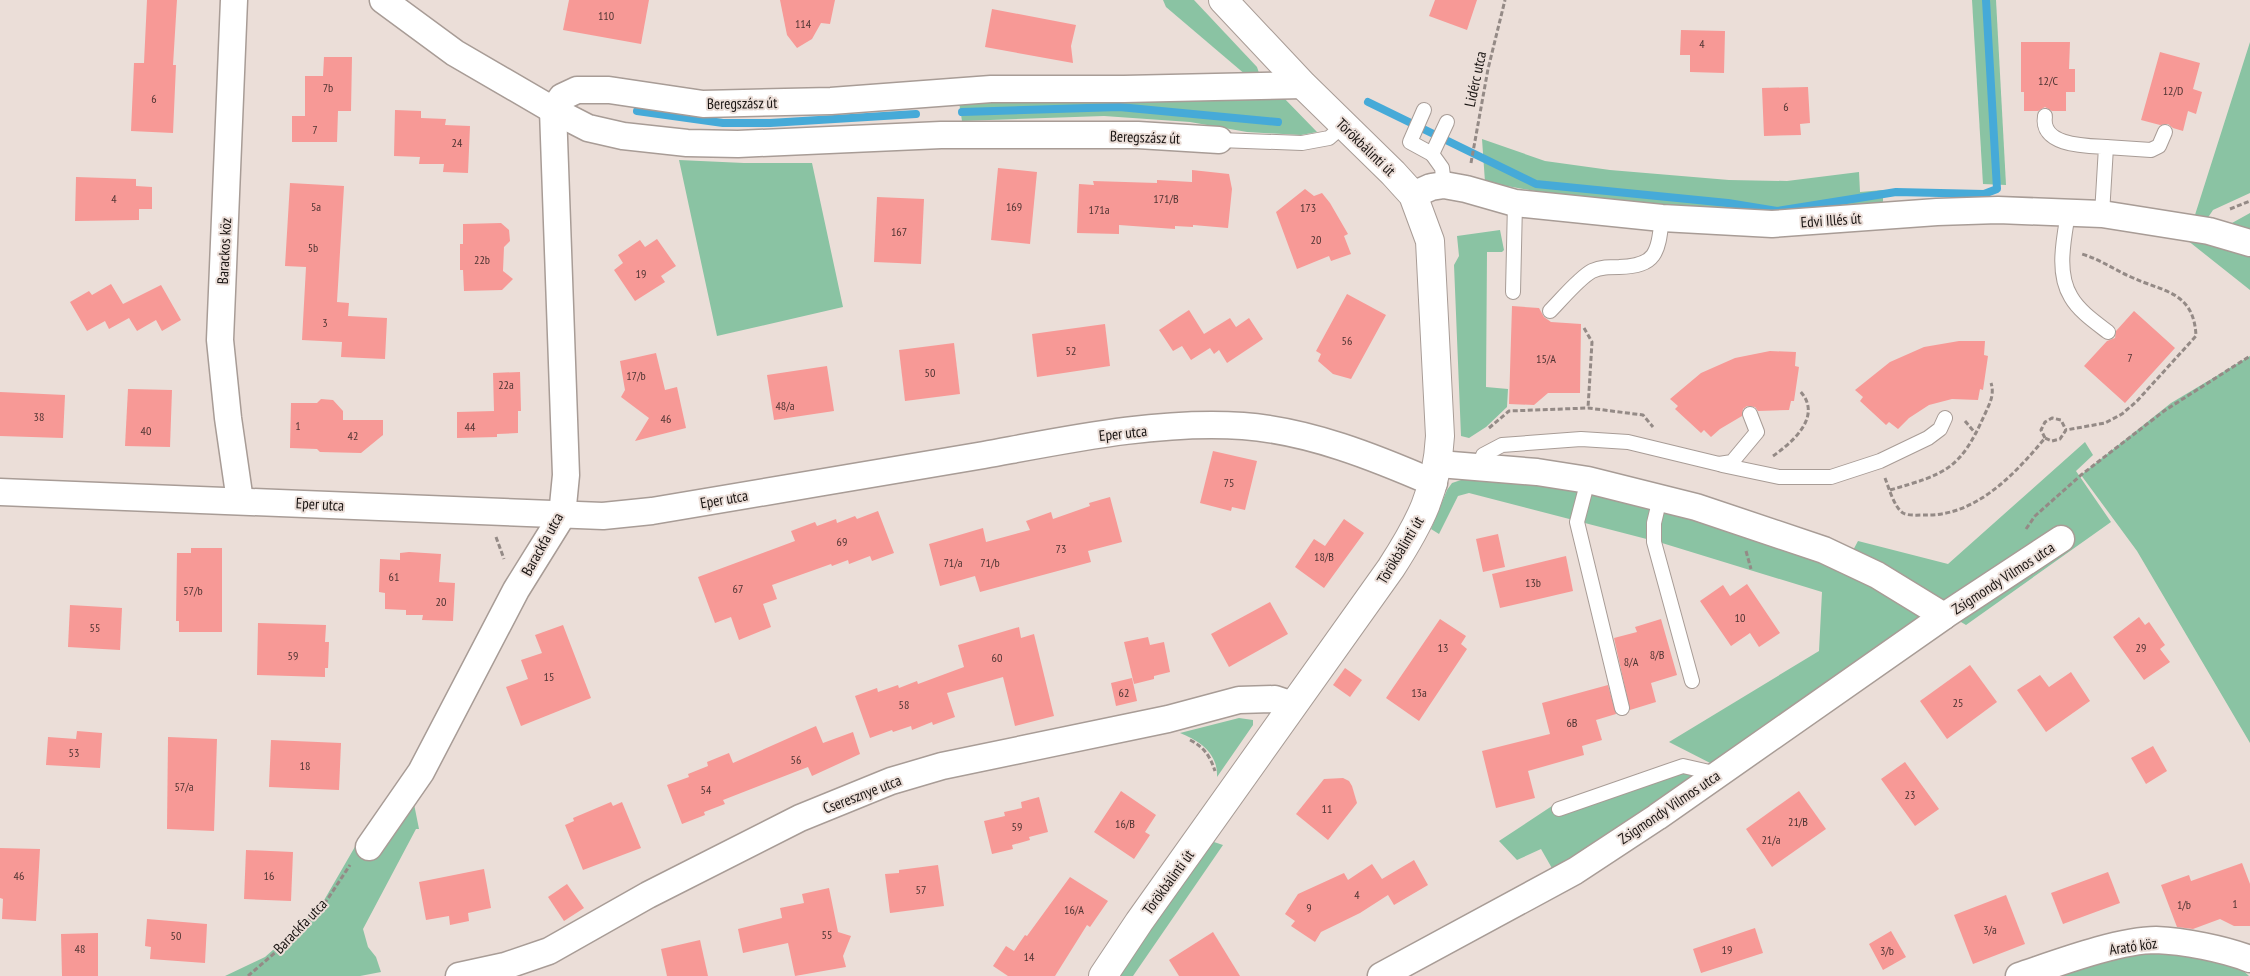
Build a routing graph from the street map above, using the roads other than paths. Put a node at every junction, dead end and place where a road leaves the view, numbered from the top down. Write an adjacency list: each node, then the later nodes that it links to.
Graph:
1 (234, 0): 34 (street, Barackos köz)
2 (383, 0): 6 (street, Beregszász út)
3 (1224, 0): 4 (street, Törökbálinti út)
4 (1303, 85): 5 (street, Beregszász út); 9 (street, Törökbálinti út)
5 (940, 92): 6 (street, Beregszász út); 12 (street)
6 (552, 110): 12 (street, Beregszász út); 35 (street, Barackfa utca)
7 (1423, 111): 15 (lane)
8 (2045, 116): 14 (lane)
9 (1344, 125): 13 (lane, Beregszász út); 17 (street, Törökbálinti út)
10 (1446, 125): 15 (lane)
11 (2165, 132): 14 (lane)
12 (941, 135): 13 (street, Beregszász út)
13 (1219, 140)
14 (2106, 147): 20 (lane)
15 (1434, 150): 16 (lane)
16 (1444, 185): 17 (street, Edvi Illés út); 18 (street, Edvi Illés út)
17 (1413, 195): 30 (street, Törökbálinti út)
18 (1515, 203): 21 (street, Edvi Illés út); 23 (lane)
19 (2068, 213): 20 (street, Edvi Illés út); 21 (street, Edvi Illés út); 25 (lane)
20 (2102, 214): 22 (street, Edvi Illés út)
21 (1662, 218): 24 (lane)
22 (2250, 243)
23 (1513, 292)
24 (1550, 311)
25 (2108, 332)
26 (1750, 414): 28 (lane)
27 (1945, 418): 28 (lane)
28 (1718, 464): 29 (lane)
29 (1480, 468): 30 (street, Zsigmondy Vilmos utca); 31 (street, Zsigmondy Vilmos utca)
30 (1436, 473): 35 (street, Eper utca); 39 (street, Törökbálinti út)
31 (1588, 480): 33 (street, Zsigmondy Vilmos utca); 40 (lane)
32 (0, 492): 34 (street, Eper utca)
33 (1660, 498): 37 (street, Zsigmondy Vilmos utca); 38 (lane)
34 (240, 501): 35 (street, Eper utca)
35 (562, 516): 43 (street, Barackfa utca)
36 (2061, 539): 37 (street, Zsigmondy Vilmos utca)
37 (1944, 616): 41 (street, Zsigmondy Vilmos utca)
38 (1692, 681)
39 (1293, 705): 45 (street, Cseresznye utca); 46 (street, Törökbálinti út)
40 (1622, 708)
41 (1718, 774): 42 (lane); 47 (street, Zsigmondy Vilmos utca)
42 (1559, 809)
43 (360, 854)
44 (2250, 959): 48 (street, Arató köz)
45 (459, 976)
46 (1103, 976)
47 (1381, 976)
48 (2019, 976)

